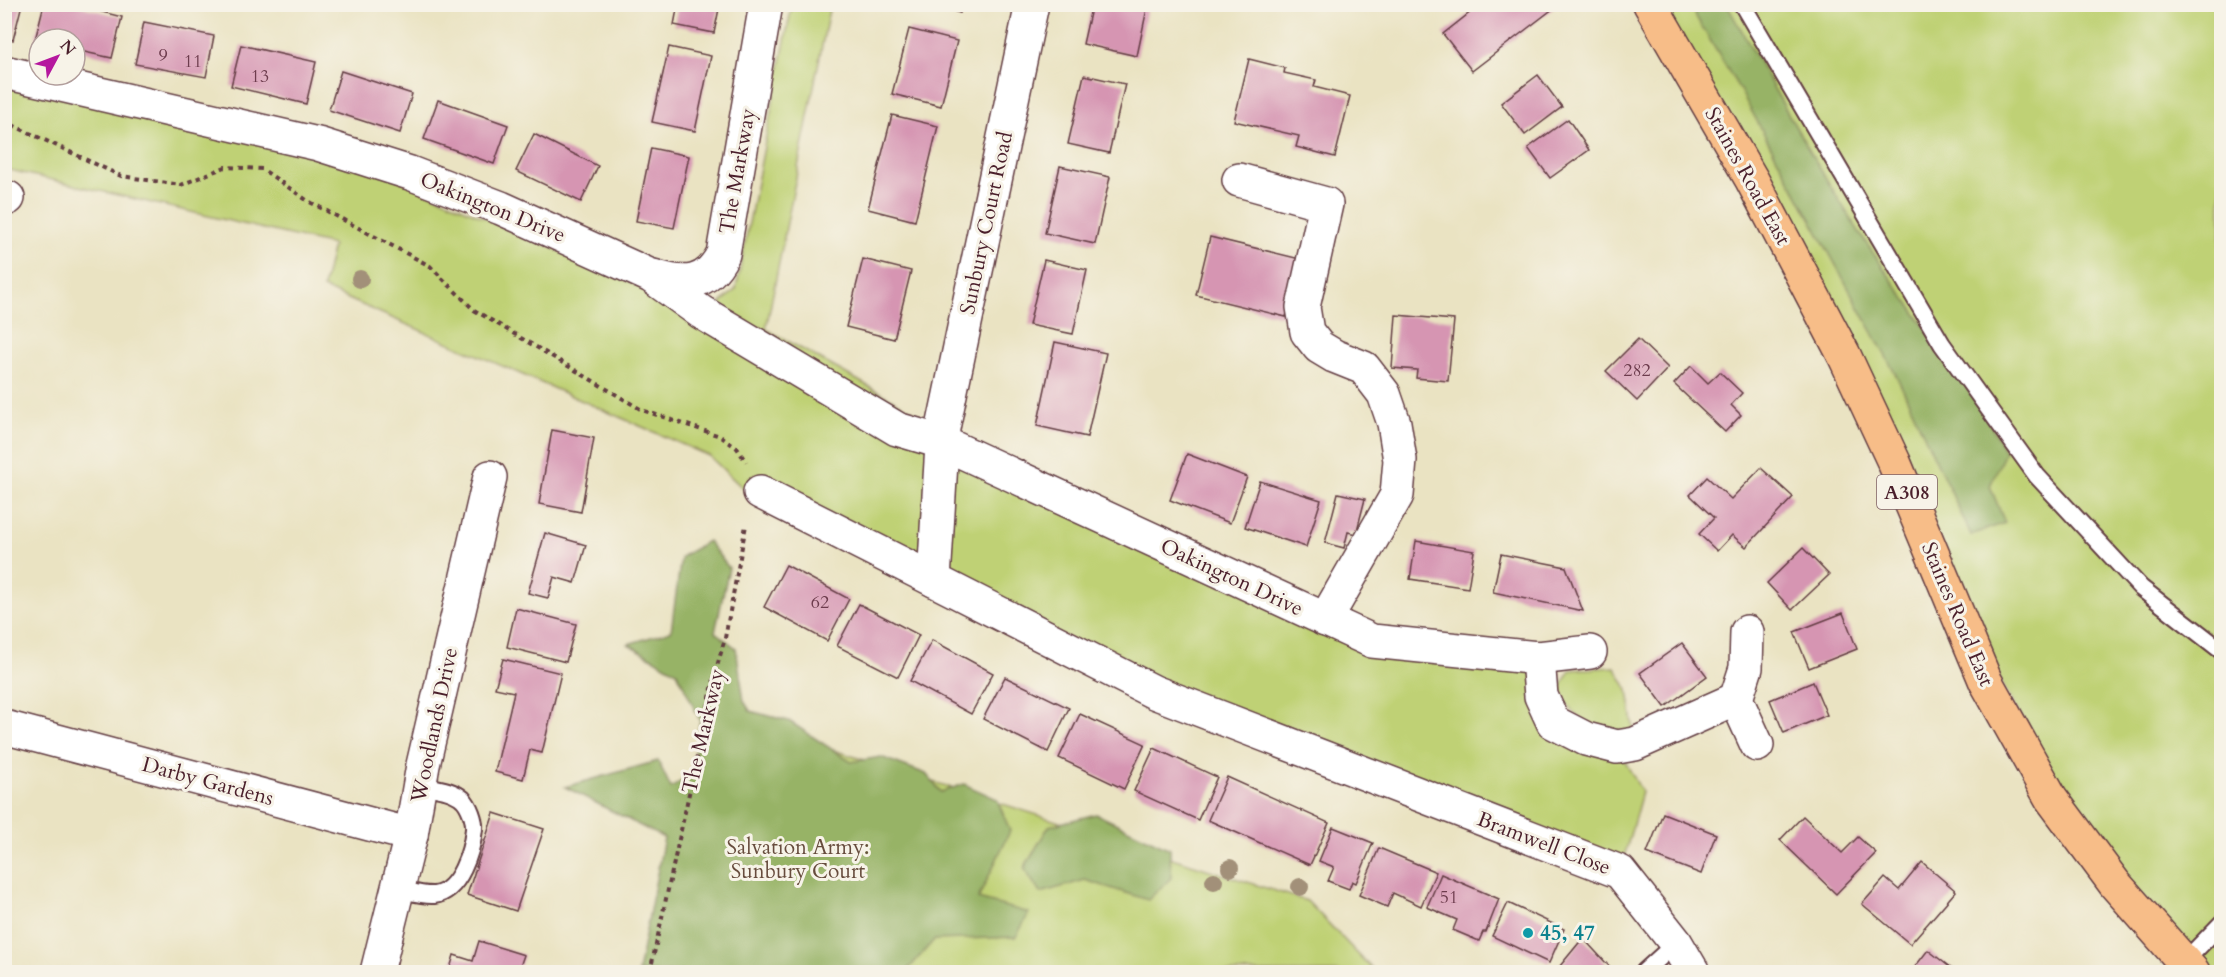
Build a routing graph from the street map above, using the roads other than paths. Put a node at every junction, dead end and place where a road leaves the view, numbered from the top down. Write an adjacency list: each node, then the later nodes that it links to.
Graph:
1 (766, 4): 7 (street, The Markway)
2 (1032, 4): 8 (street, Sunbury Court Road)
3 (1650, 4): 25 (highway, Staines Road East / A308)
4 (1742, 4): 14 (lane)
5 (4, 72): 7 (street, Oakington Drive)
6 (1239, 180): 12 (street)
7 (651, 276): 8 (street, Oakington Drive)
8 (941, 442): 11 (street); 12 (street, Oakington Drive)
9 (490, 477): 20 (street, Woodlands Drive)
10 (757, 490): 11 (street)
11 (934, 579): 24 (street, Bramwell Close)
12 (1325, 620): 16 (street, Oakington Drive)
13 (1747, 632): 17 (street)
14 (2222, 651)
15 (1590, 652): 16 (street, Oakington Drive)
16 (1538, 658): 17 (street)
17 (1736, 699): 19 (street)
18 (4, 727): 21 (street, Darby Gardens)
19 (1757, 745)
20 (420, 785): 21 (street, Woodlands Drive); 22 (lane)
21 (411, 835): 22 (street, Woodlands Drive)
22 (397, 889): 26 (street, Woodlands Drive)
23 (2222, 923): 25 (lane)
24 (1676, 943): 27 (lane); 28 (street, Bramwell Close)
25 (2188, 968)
26 (377, 972)
27 (1644, 972)
28 (1694, 972)

